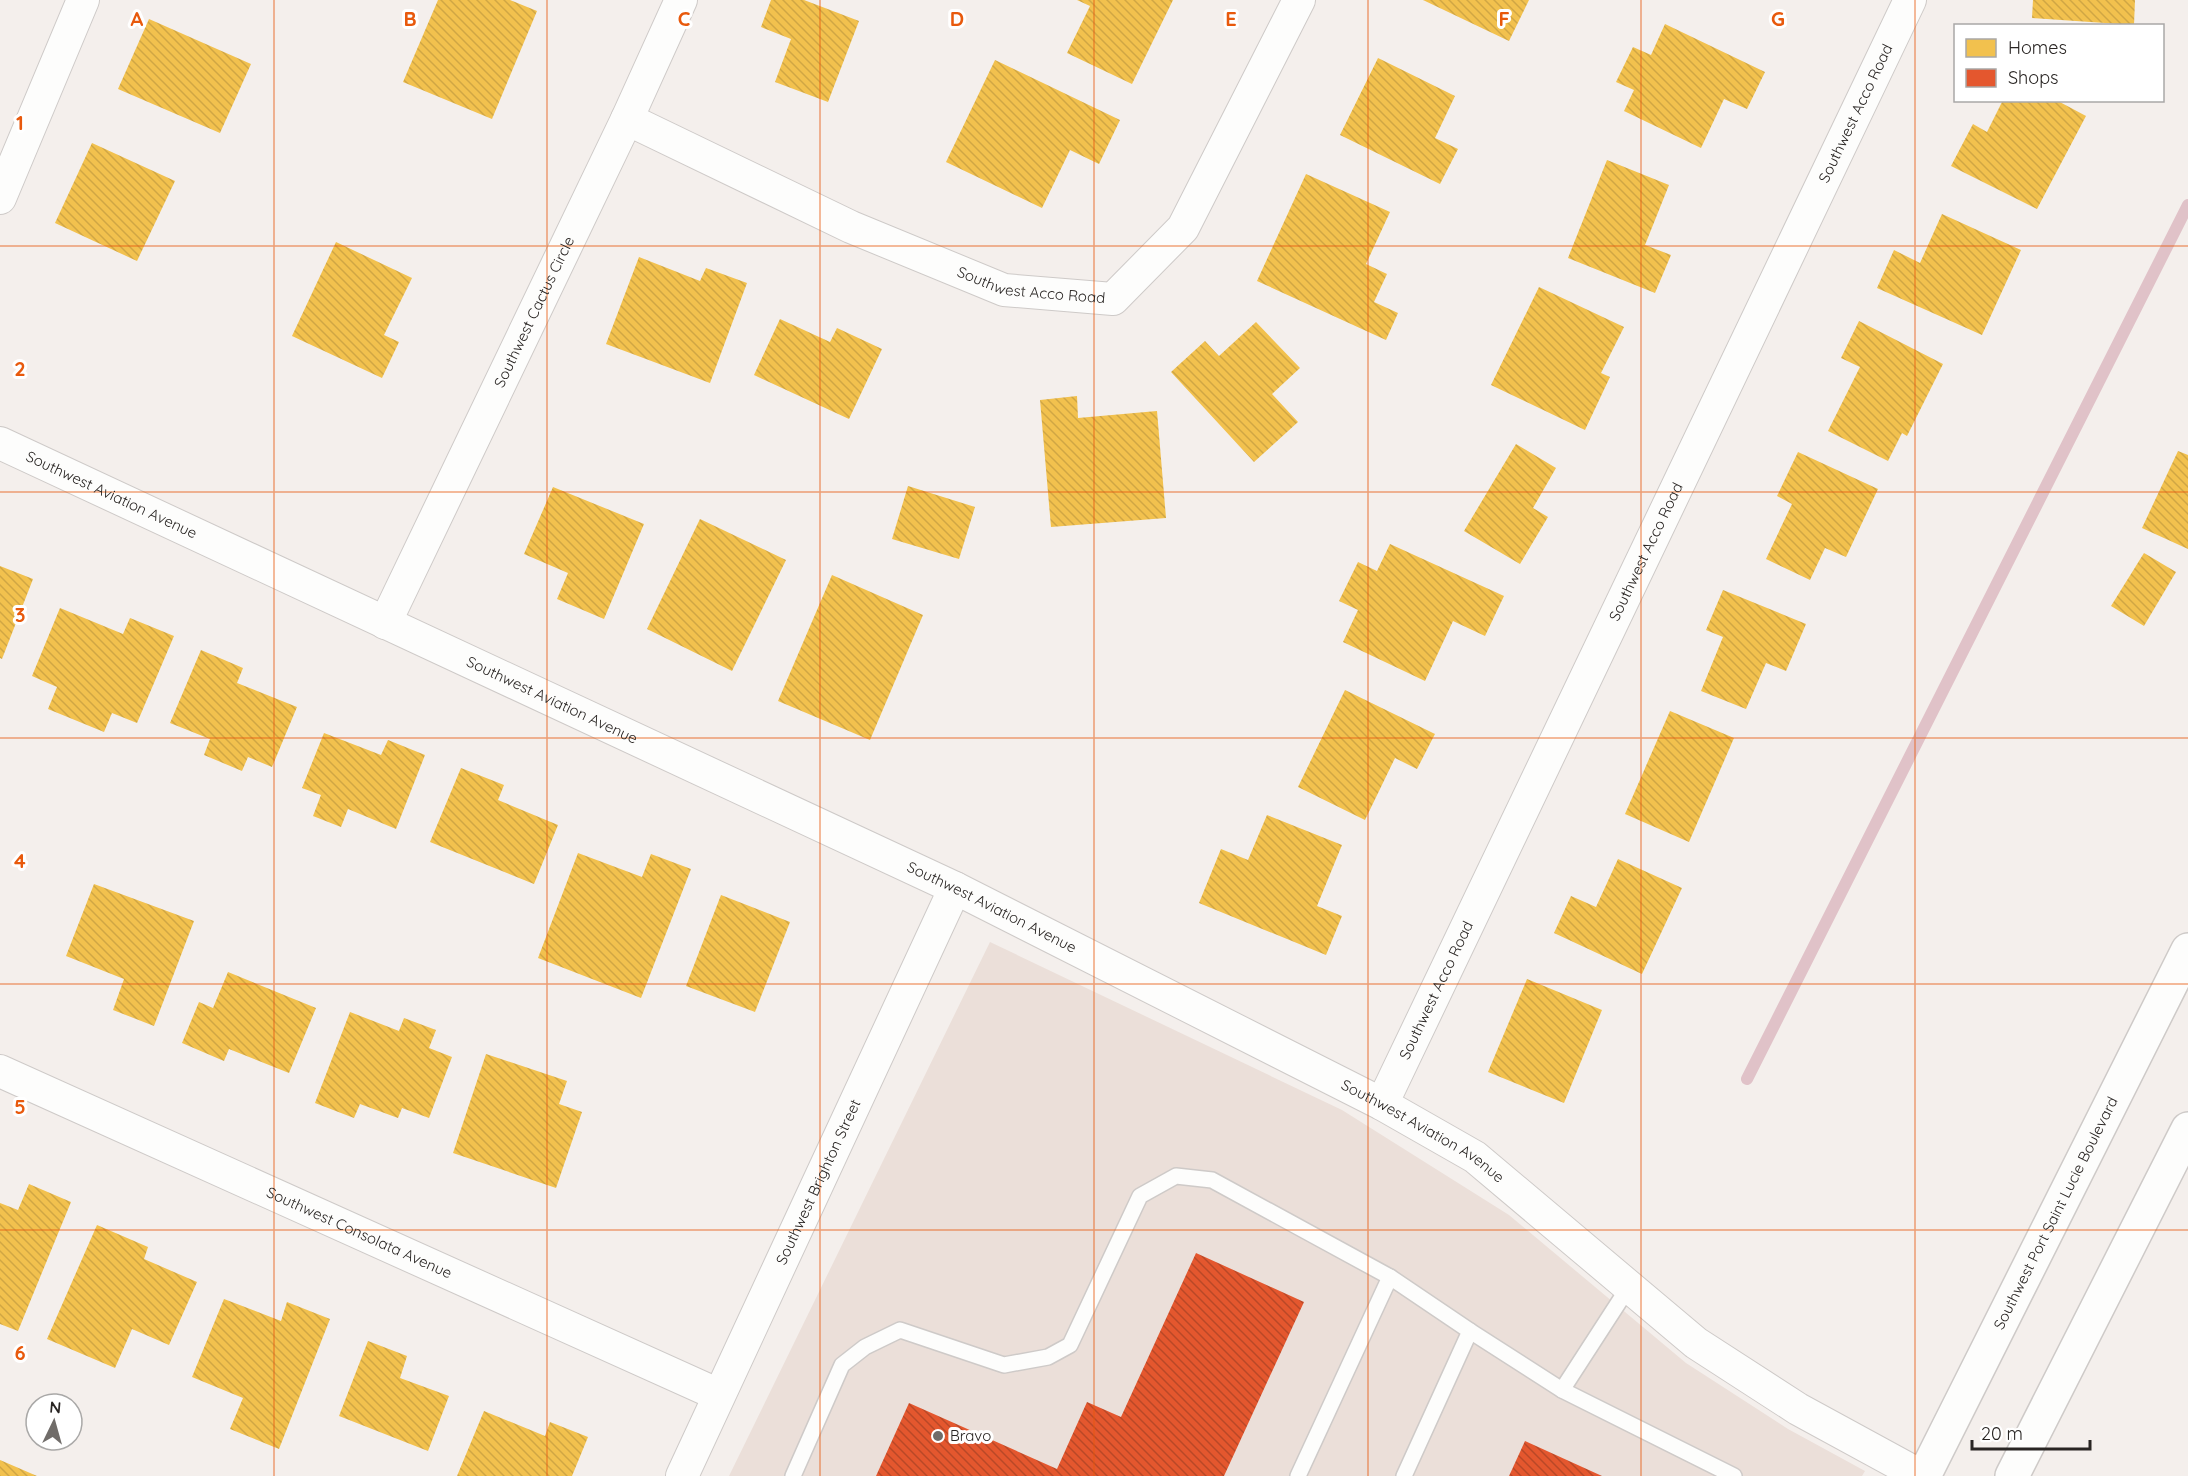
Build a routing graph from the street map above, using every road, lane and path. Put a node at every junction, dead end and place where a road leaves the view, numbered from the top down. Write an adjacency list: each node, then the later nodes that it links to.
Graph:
1 (83, 0): 6 (street)
2 (681, 0): 5 (street, Southwest Cactus Circle)
3 (1299, 0): 5 (street, Southwest Acco Road)
4 (1910, 0): 12 (street, Southwest Acco Road)
5 (627, 119): 8 (street, Southwest Cactus Circle)
6 (0, 198)
7 (0, 443): 8 (street, Southwest Aviation Avenue)
8 (385, 623): 9 (street, Southwest Aviation Avenue)
9 (955, 888): 12 (street, Southwest Aviation Avenue); 18 (street, Southwest Brighton Street)
10 (2188, 950): 24 (main road, Southwest Port Saint Lucie Boulevard)
11 (0, 1071): 18 (street, Southwest Consolata Avenue)
12 (1382, 1104): 15 (street, Southwest Aviation Avenue)
13 (2188, 1131): 25 (main road)
14 (1390, 1277): 16 (lane); 20 (lane); 21 (lane)
15 (1628, 1288): 17 (lane); 24 (street, Southwest Aviation Avenue)
16 (1470, 1331): 17 (lane); 22 (lane)
17 (1562, 1390): 23 (lane)
18 (719, 1395): 19 (street, Southwest Brighton Street)
19 (682, 1476)
20 (793, 1476)
21 (1298, 1476)
22 (1404, 1476)
23 (1734, 1476)
24 (1922, 1476)
25 (2012, 1476)

